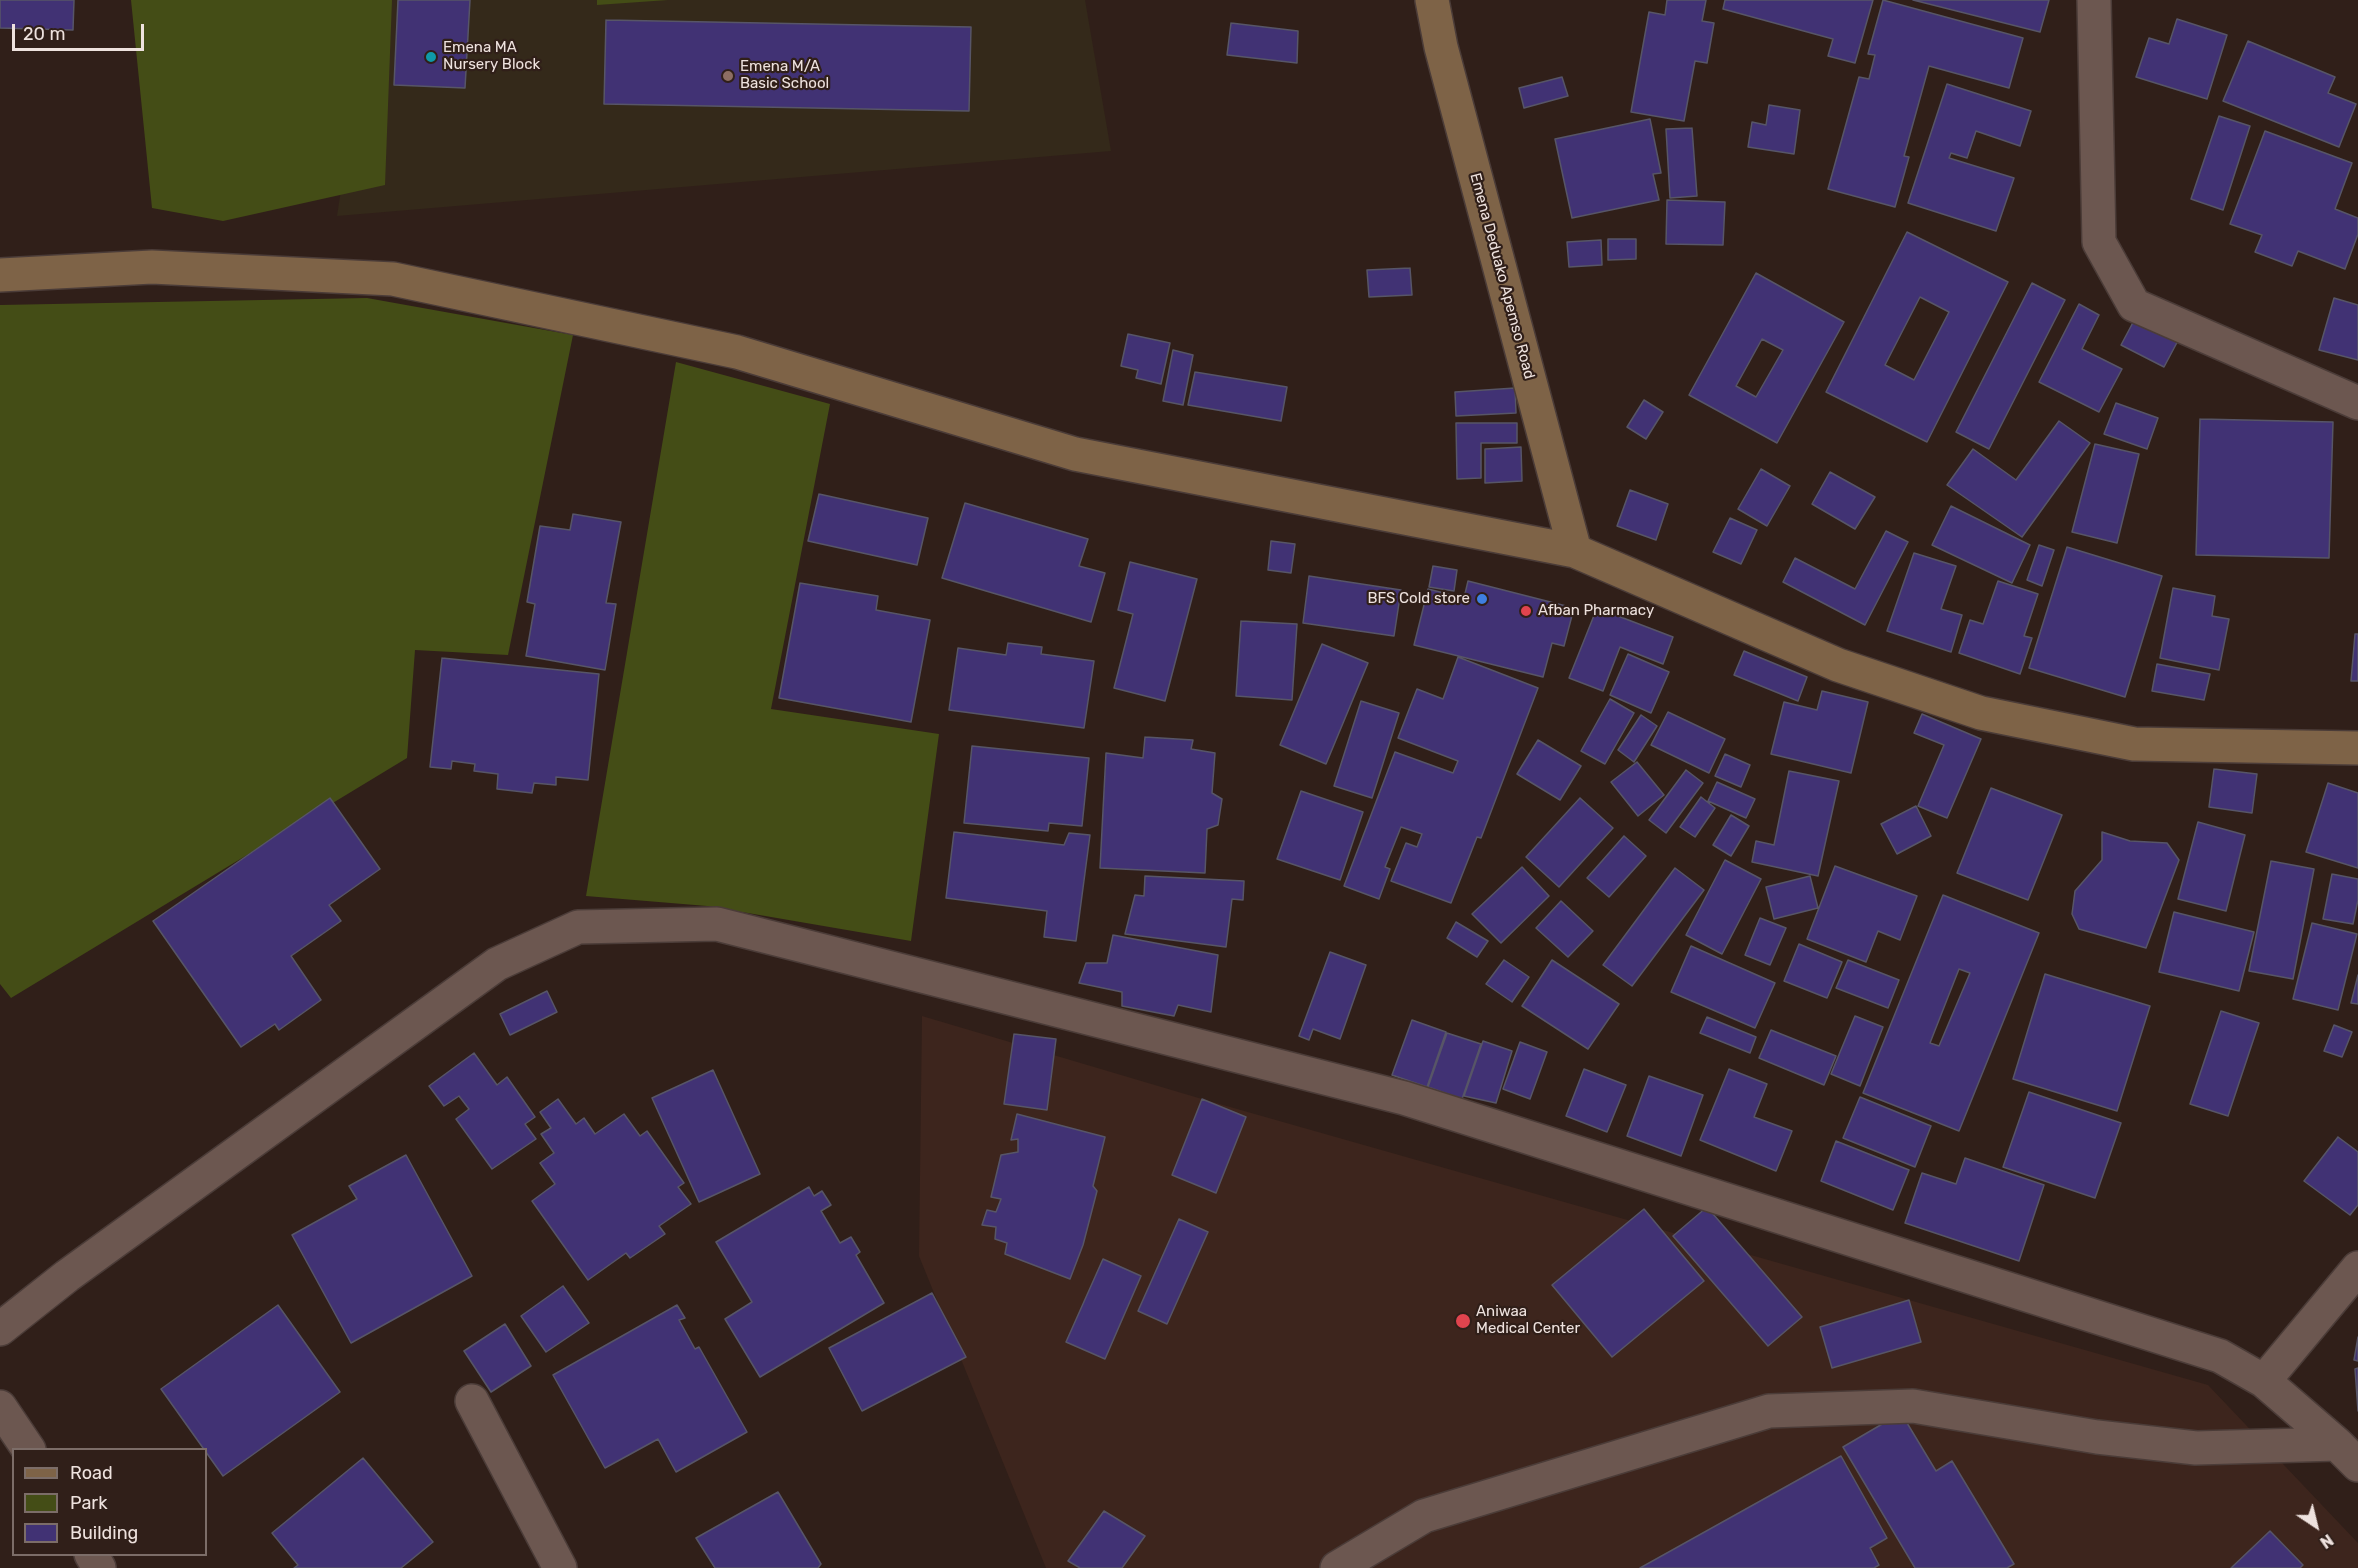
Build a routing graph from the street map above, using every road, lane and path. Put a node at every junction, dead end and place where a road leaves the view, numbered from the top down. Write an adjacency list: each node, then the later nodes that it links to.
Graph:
1 (1432, 0): 5 (street, Emena Deduako Apemso Road)
2 (2094, 0): 4 (street)
3 (0, 274): 5 (street)
4 (2358, 403)
5 (1575, 551): 6 (street)
6 (2358, 748)
7 (2358, 1268): 9 (street)
8 (0, 1329): 9 (street)
9 (2264, 1381): 13 (street)
10 (472, 1401): 15 (street)
11 (0, 1407): 12 (street)
12 (28, 1448)
13 (2348, 1454): 14 (street)
14 (1349, 1565)
15 (560, 1568)

